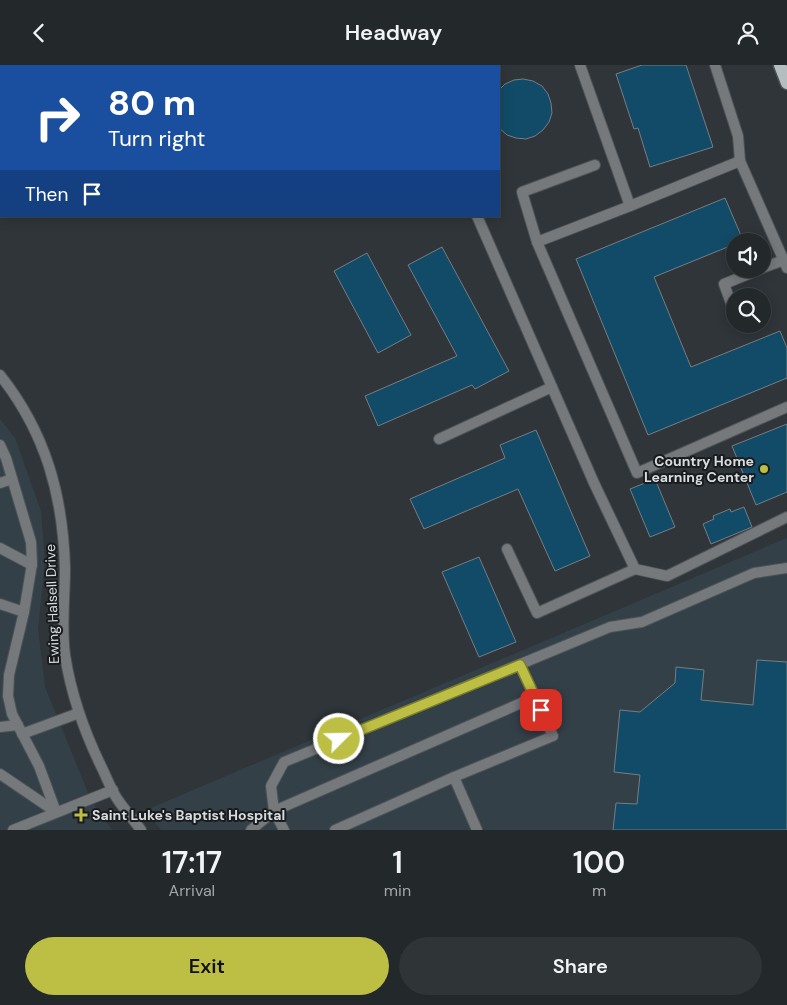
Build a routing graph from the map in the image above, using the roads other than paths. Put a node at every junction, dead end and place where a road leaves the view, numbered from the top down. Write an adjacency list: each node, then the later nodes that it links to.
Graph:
1 (580, 65): 7 (street)
2 (715, 65): 5 (street)
3 (782, 66): 4 (main road)
4 (787, 83)
5 (740, 161): 7 (street); 10 (street)
6 (595, 165): 9 (street)
7 (630, 206): 9 (street)
8 (477, 217): 15 (street)
9 (537, 242): 16 (street)
10 (785, 264): 11 (street)
11 (771, 266)
12 (737, 278): 13 (street)
13 (726, 289)
14 (0, 375): 32 (street, Ewing Halsell Drive)
15 (552, 387): 17 (street); 26 (street)
16 (787, 407)
17 (438, 439)
18 (0, 445): 19 (street)
19 (12, 479): 20 (street); 24 (street)
20 (0, 483)
21 (787, 517): 26 (street)
22 (0, 548): 24 (street)
23 (507, 549): 26 (street)
24 (32, 565): 28 (street)
25 (787, 568): 29 (street)
26 (635, 569)
27 (0, 604): 28 (street)
28 (24, 612): 30 (street)
29 (520, 665): 31 (street); 38 (street)
30 (4, 677): 34 (street)
31 (535, 697): 36 (street); 38 (street)
32 (79, 713): 34 (street); 37 (street, Ewing Halsell Drive)
33 (0, 727): 34 (street)
34 (20, 729): 39 (street)
35 (0, 774): 39 (street)
36 (454, 777): 44 (street); 45 (street)
37 (113, 790): 39 (street); 41 (street, Ewing Halsell Drive)
38 (274, 811): 42 (street); 43 (street)
39 (56, 812): 40 (street)
40 (14, 830)
41 (141, 830)
42 (251, 830)
43 (284, 830)
44 (335, 830)
45 (476, 830)

